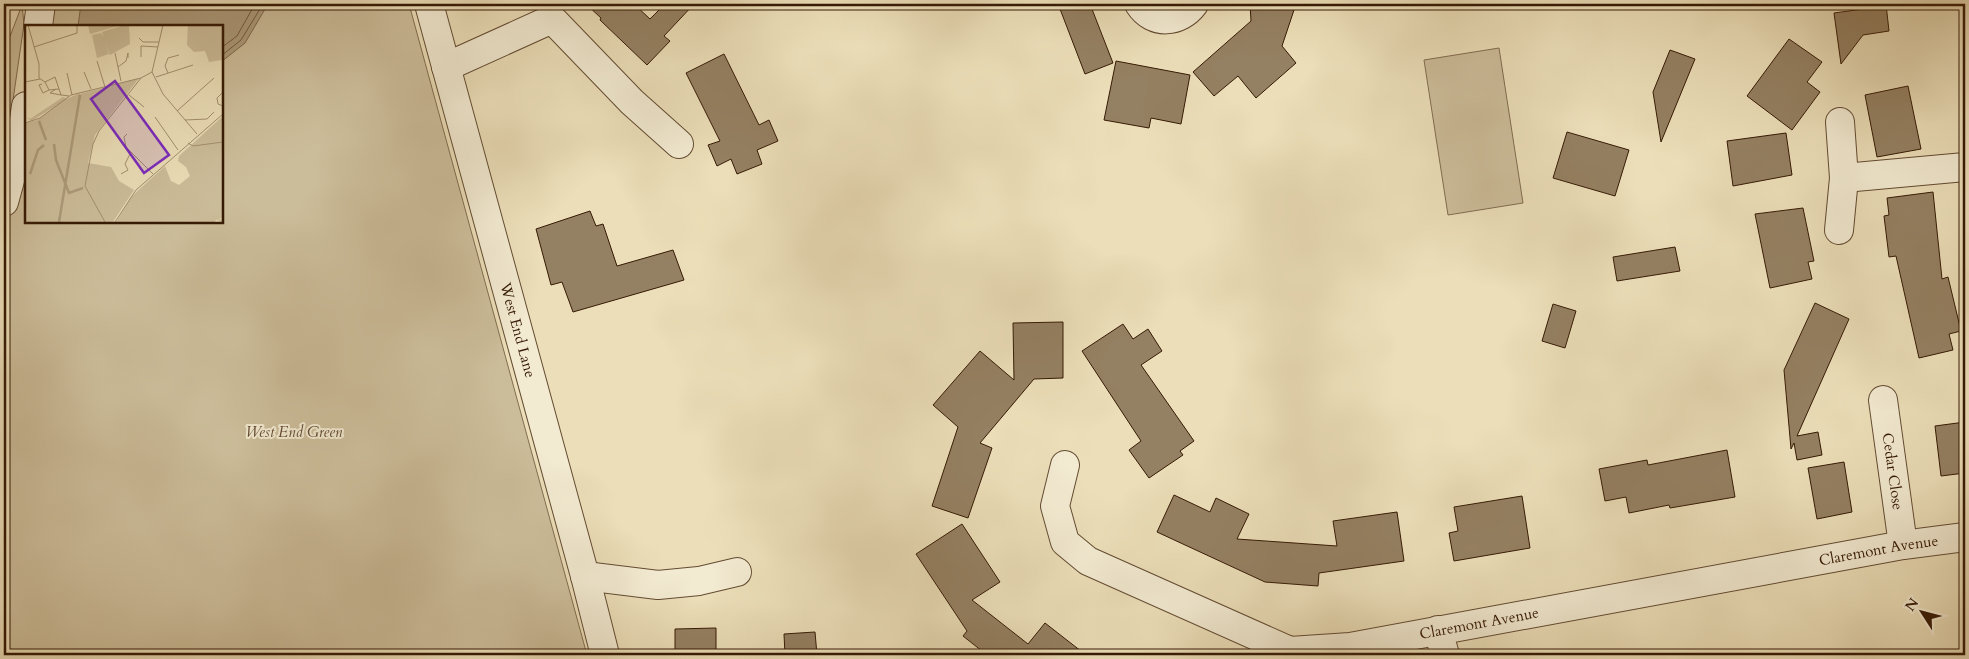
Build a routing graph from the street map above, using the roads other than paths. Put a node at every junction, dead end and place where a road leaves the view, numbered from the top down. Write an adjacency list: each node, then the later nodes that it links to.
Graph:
1 (41, 4): 5 (street)
2 (429, 4): 6 (street, West End Lane)
3 (1140, 4): 4 (street)
4 (1194, 4)
5 (38, 25)
6 (446, 68): 9 (street); 19 (street, West End Lane)
7 (25, 114): 12 (street)
8 (1840, 122): 11 (street)
9 (679, 144)
10 (1965, 167): 11 (street)
11 (1844, 178): 13 (street)
12 (4, 202)
13 (1839, 230)
14 (1883, 400): 17 (street, Cedar Close)
15 (1065, 465): 20 (street, Claremont Avenue)
16 (1965, 537): 17 (street, Claremont Avenue)
17 (1903, 545): 20 (street, Claremont Avenue)
18 (737, 572): 19 (street)
19 (585, 576): 21 (street, West End Lane)
20 (1441, 643)
21 (605, 655)

